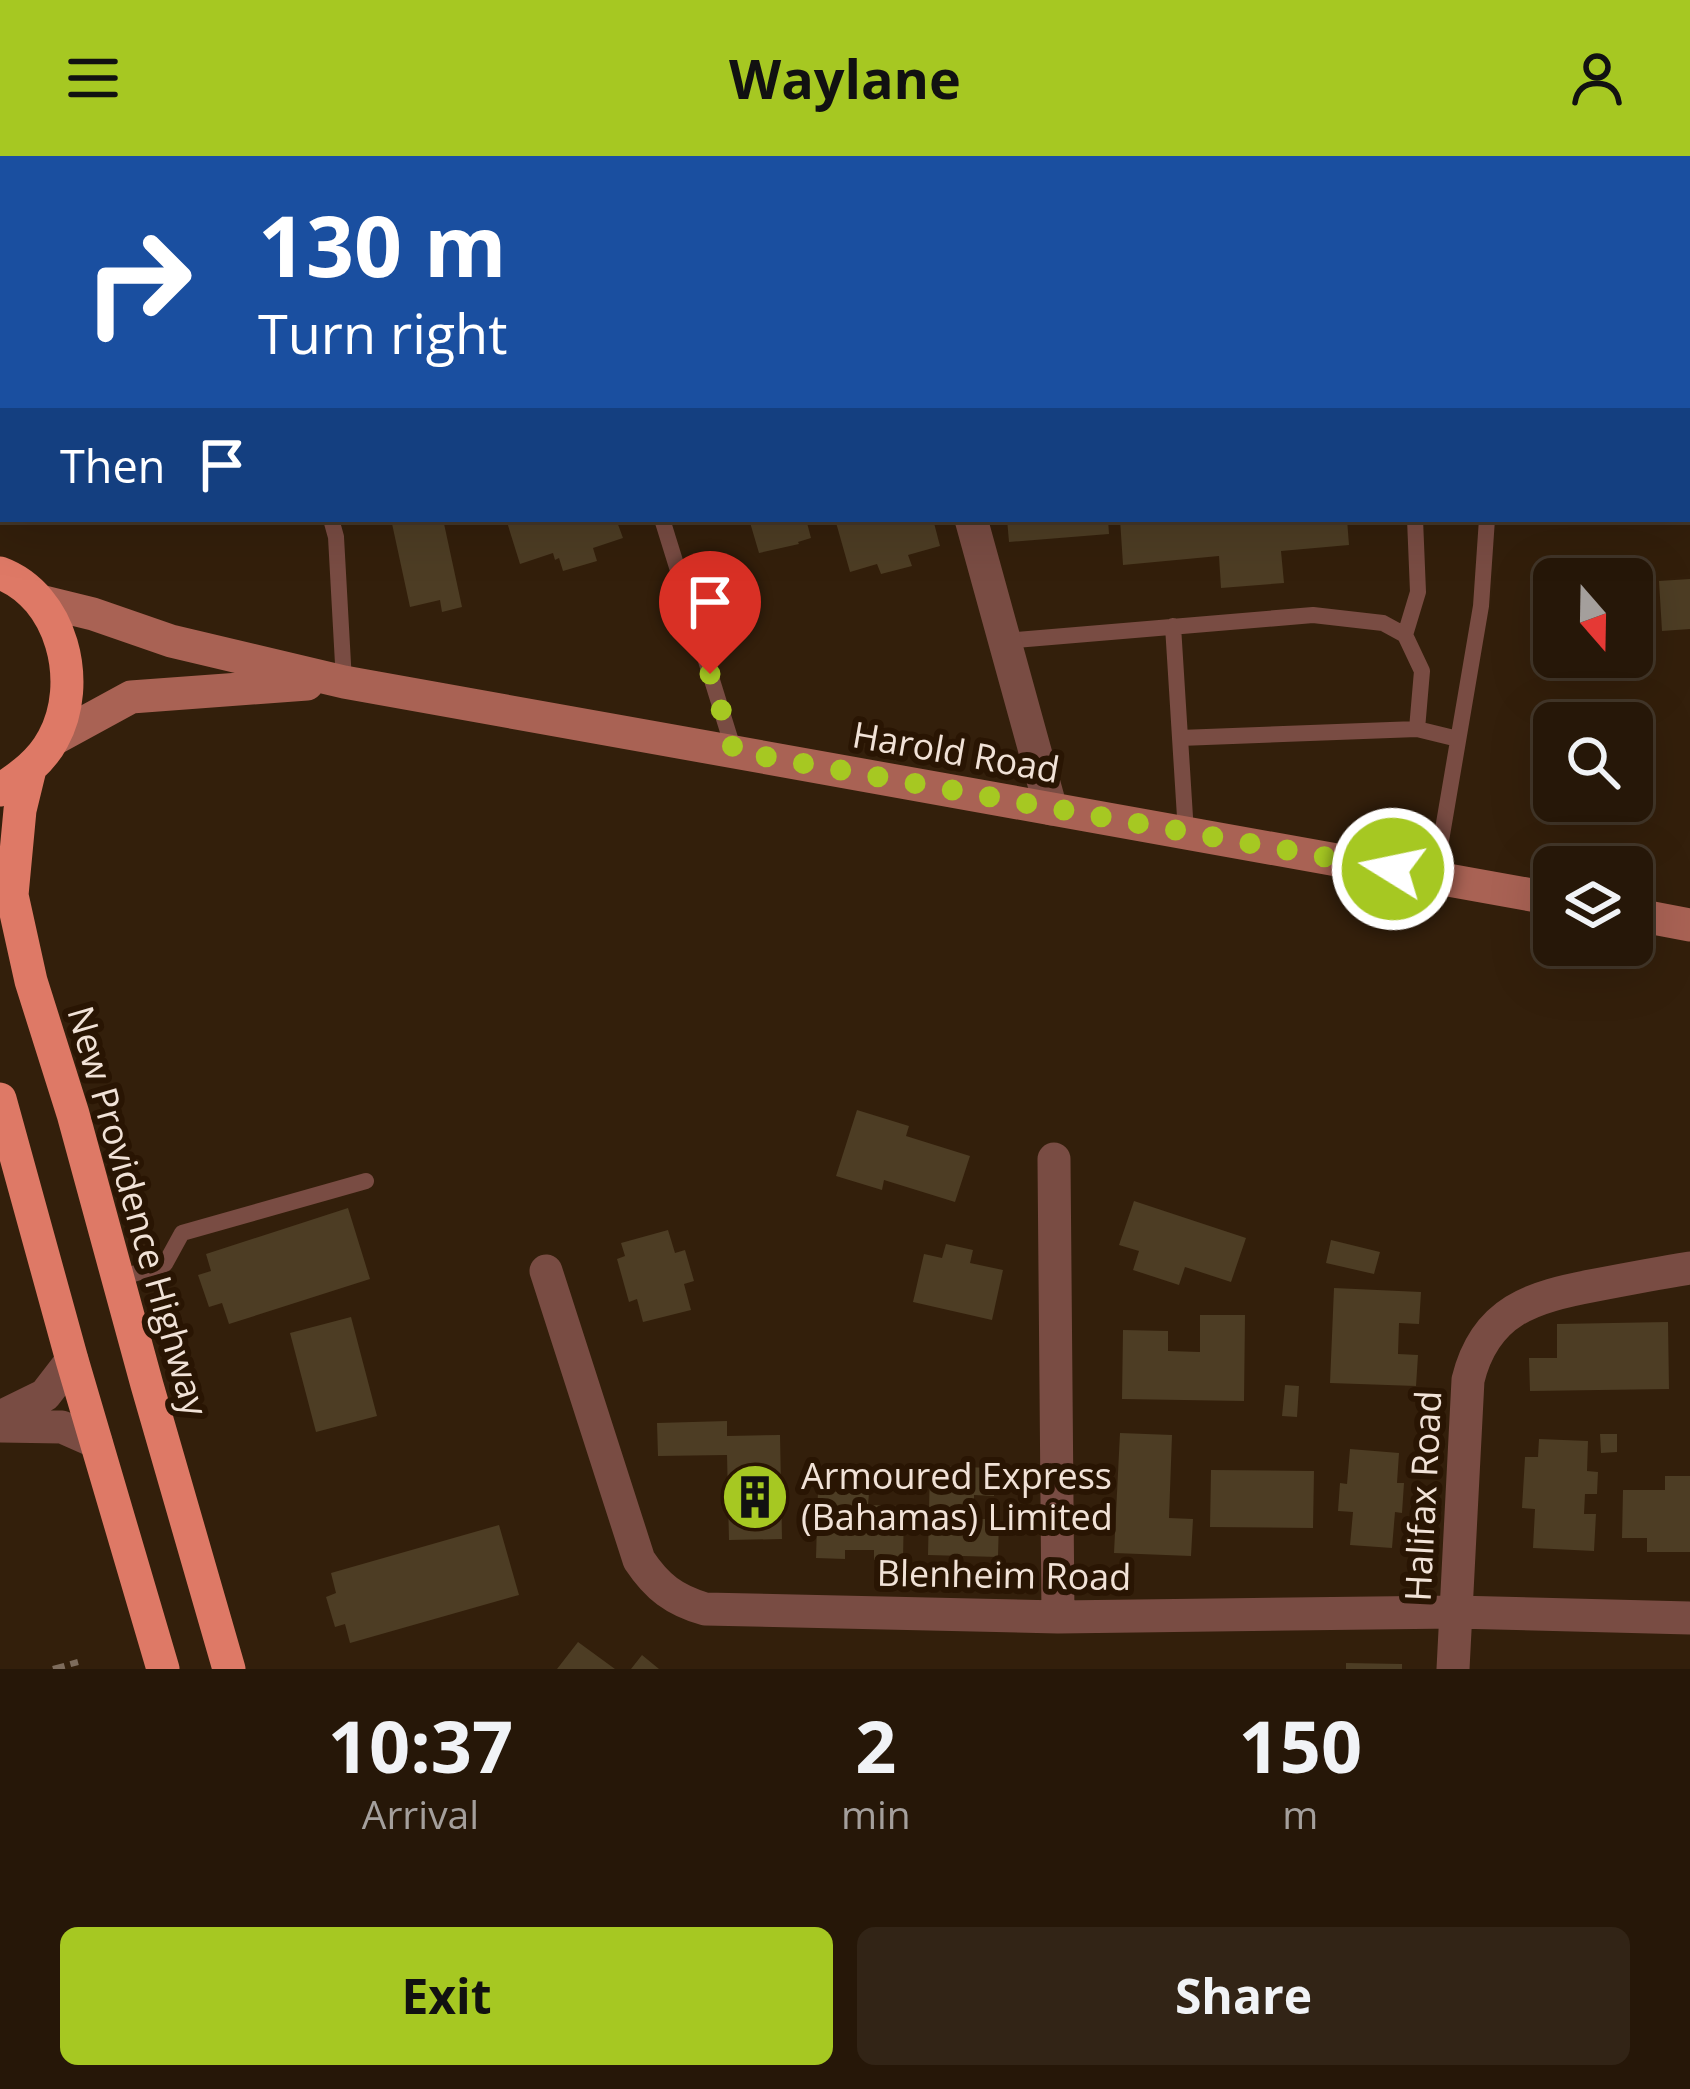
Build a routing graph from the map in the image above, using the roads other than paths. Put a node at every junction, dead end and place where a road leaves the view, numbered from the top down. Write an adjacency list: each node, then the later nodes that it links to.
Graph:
1 (332, 522): 11 (lane)
2 (663, 522): 16 (lane)
3 (972, 522): 10 (street)
4 (1415, 522): 9 (lane)
5 (1487, 522): 15 (lane)
6 (0, 573): 7 (highway)
7 (40, 601): 11 (main road, Harold Road); 14 (highway)
8 (1173, 626): 9 (lane); 10 (lane); 13 (lane)
9 (1405, 635): 12 (lane)
10 (1004, 641): 19 (street)
11 (344, 682): 14 (main road, Harold Road); 16 (main road, Harold Road)
12 (1417, 729): 13 (lane); 15 (lane)
13 (1180, 738): 20 (lane)
14 (54, 739): 17 (highway)
15 (1458, 739): 21 (lane)
16 (734, 751): 19 (main road, Harold Road)
17 (30, 769): 18 (highway); 30 (highway, New Providence Highway)
18 (0, 790)
19 (1051, 809): 20 (main road, Harold Road)
20 (1186, 833): 21 (main road, Harold Road)
21 (1435, 876): 22 (main road, Harold Road)
22 (1533, 895)
23 (1653, 918): 24 (main road)
24 (1690, 925)
25 (0, 1099): 31 (highway)
26 (1054, 1159): 35 (street)
27 (366, 1181): 30 (lane)
28 (1690, 1268): 34 (street, Halifax Road)
29 (546, 1271): 35 (street, Blenheim Road)
30 (117, 1280): 38 (highway, New Providence Highway)
31 (72, 1360): 32 (street); 33 (highway)
32 (0, 1422): 33 (street)
33 (96, 1442): 37 (highway)
34 (1455, 1612): 35 (street, Blenheim Road); 36 (street, Blenheim Road); 39 (street, Halifax Road)
35 (1058, 1617)
36 (1690, 1618)
37 (163, 1669)
38 (229, 1669)
39 (1454, 1669)

